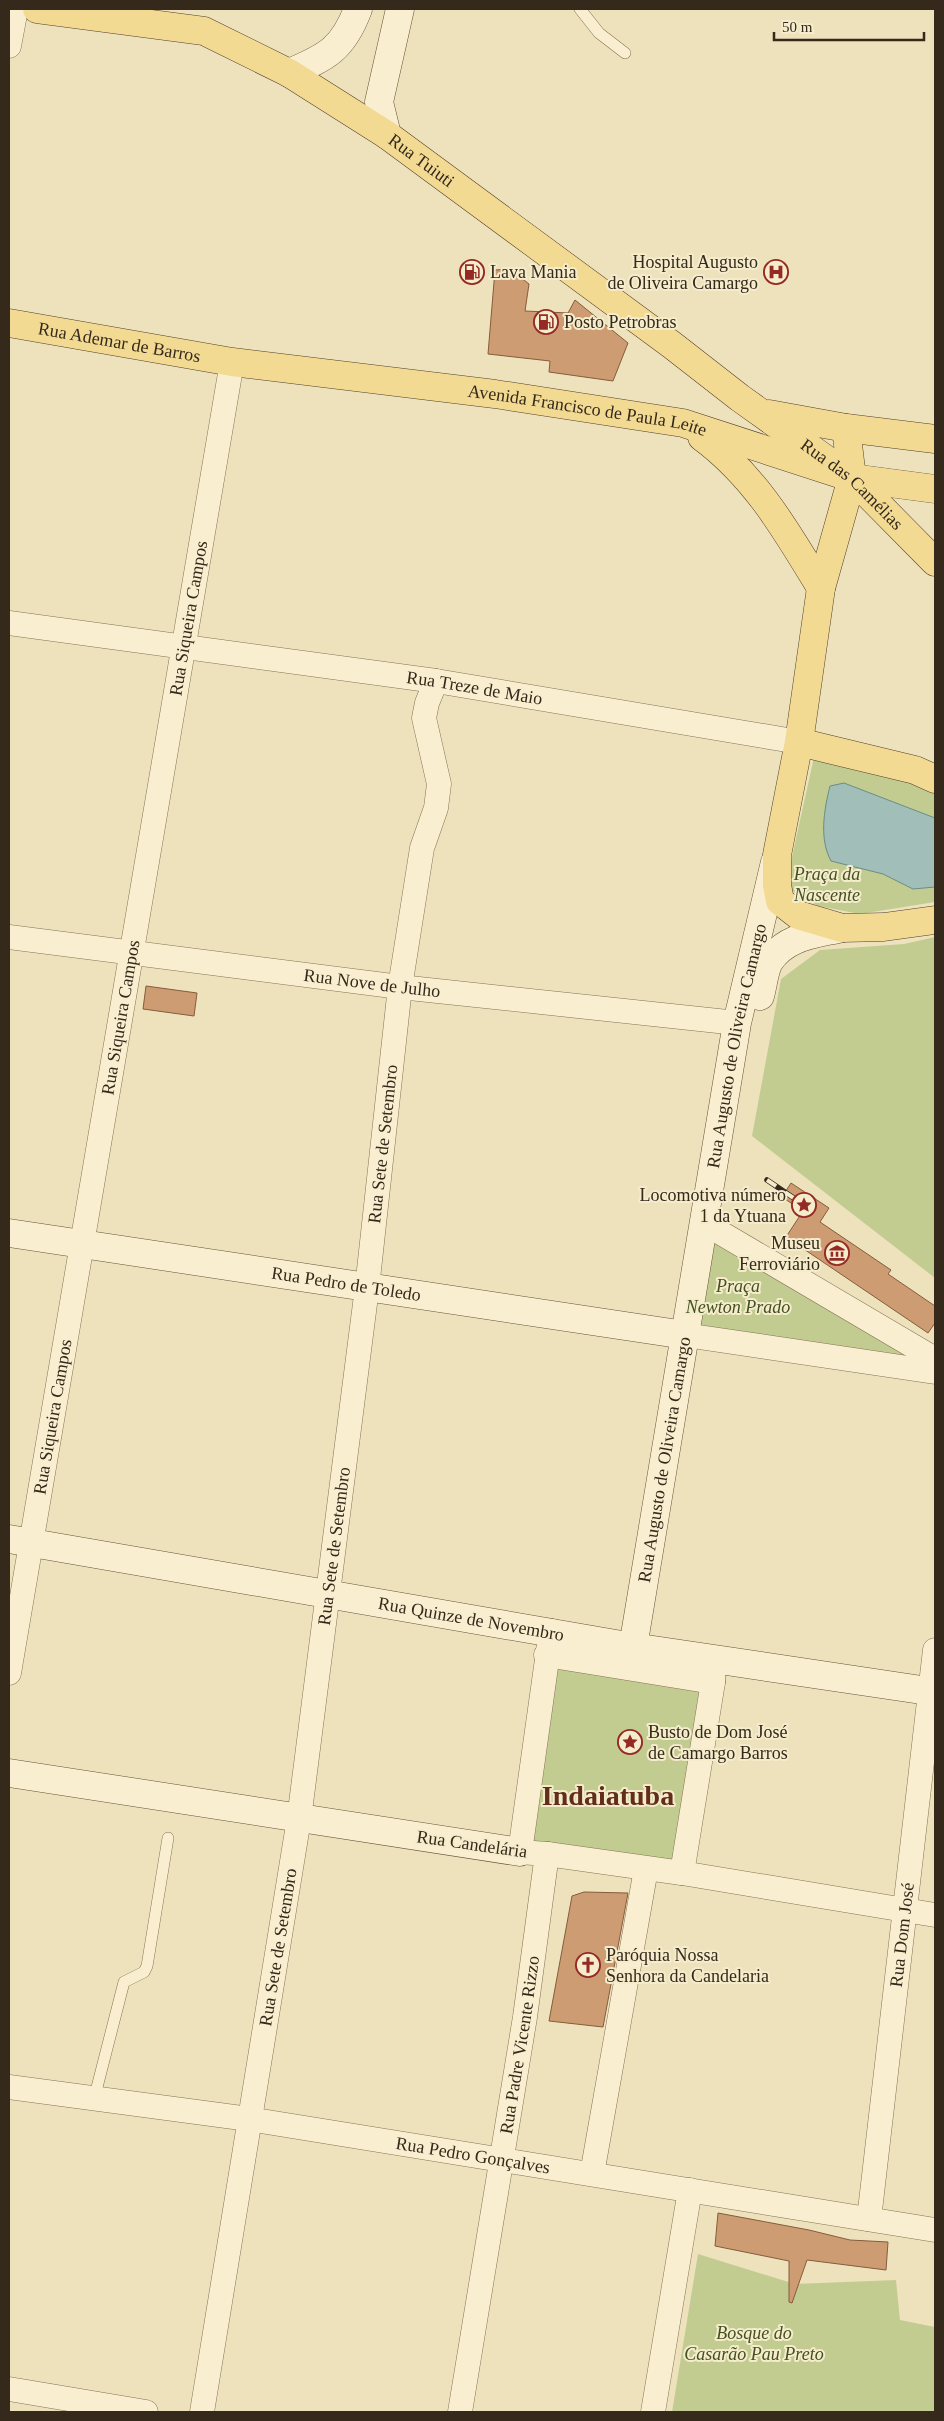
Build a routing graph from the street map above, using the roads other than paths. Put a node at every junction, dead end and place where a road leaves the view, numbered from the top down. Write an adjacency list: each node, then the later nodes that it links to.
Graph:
1 (16, 9): 6 (street)
2 (37, 9): 8 (main road, Rua Tuiuti)
3 (358, 9): 8 (street)
4 (580, 9): 7 (lane)
5 (396, 11): 9 (street)
6 (9, 46)
7 (625, 52)
8 (289, 73): 9 (main road, Rua Tuiuti)
9 (387, 135): 12 (main road, Rua Tuiuti)
10 (9, 323): 11 (main road, Rua Ademar de Barros)
11 (232, 362): 13 (main road, Avenida Francisco de Paula Leite); 21 (street, Rua Siqueira Campos)
12 (762, 412): 14 (main road); 16 (main road, Rua das Camélias)
13 (683, 423): 16 (main road, Avenida Francisco de Paula Leite); 19 (main road)
14 (846, 428): 15 (main road); 16 (main road)
15 (935, 440)
16 (852, 478): 17 (main road, Avenida Francisco de Paula Leite); 18 (main road, Rua das Camélias); 19 (main road, Rua Augusto de Oliveira Camargo)
17 (935, 489)
18 (935, 562)
19 (822, 588): 23 (main road, Rua Augusto de Oliveira Camargo)
20 (9, 623): 21 (street, Rua Treze de Maio)
21 (184, 647): 22 (street, Rua Treze de Maio); 29 (street, Rua Siqueira Campos)
22 (436, 681): 23 (street, Rua Treze de Maio); 30 (street, Rua Sete de Setembro)
23 (799, 742): 24 (main road, Rua Treze de Maio); 25 (main road, Rua Augusto de Oliveira Camargo)
24 (935, 779)
25 (777, 855): 27 (main road); 31 (street, Rua Augusto de Oliveira Camargo)
26 (935, 920): 27 (main road)
27 (842, 928): 31 (street)
28 (9, 937): 29 (street, Rua Nove de Julho)
29 (132, 952): 30 (street, Rua Nove de Julho); 34 (street, Rua Siqueira Campos)
30 (400, 987): 31 (street, Rua Nove de Julho); 35 (street, Rua Sete de Setembro)
31 (737, 1023): 32 (street, Rua Augusto de Oliveira Camargo)
32 (704, 1223): 36 (street, Rua Augusto de Oliveira Camargo); 37 (street)
33 (9, 1233): 34 (street, Rua Pedro de Toledo)
34 (81, 1244): 35 (street, Rua Pedro de Toledo); 39 (street, Rua Siqueira Campos)
35 (367, 1288): 36 (street, Rua Pedro de Toledo); 40 (street, Rua Sete de Setembro)
36 (685, 1335): 38 (street); 42 (street, Rua Augusto de Oliveira Camargo)
37 (935, 1359)
38 (935, 1372)
39 (20, 1540): 40 (street, Rua Quinze de Novembro); 45 (street, Rua Siqueira Campos)
40 (329, 1594): 41 (street, Rua Quinze de Novembro); 48 (street, Rua Sete de Setembro)
41 (548, 1643): 42 (street, Rua Quinze de Novembro); 44 (street); 50 (street)
42 (633, 1647): 44 (street, Rua Quinze de Novembro)
43 (935, 1650): 46 (street, Rua Dom José)
44 (714, 1670): 46 (street, Rua Quinze de Novembro); 53 (street)
45 (9, 1673)
46 (933, 1691): 54 (street, Rua Dom José)
47 (9, 1773): 48 (street, Rua Candelária)
48 (299, 1819): 50 (street, Rua Candelária); 58 (street, Rua Sete de Setembro)
49 (168, 1838): 57 (lane)
50 (520, 1852): 51 (street, Rua Candelária)
51 (547, 1854): 52 (street, Rua Candelária); 59 (street, Rua Padre Vicente Rizzo)
52 (646, 1869): 53 (street, Rua Candelária); 60 (street)
53 (682, 1874): 54 (street, Rua Candelária)
54 (905, 1910): 55 (street, Rua Candelária); 62 (street, Rua Dom José)
55 (935, 1915)
56 (9, 2087): 57 (street, Rua Pedro Gonçalves)
57 (94, 2099): 58 (street, Rua Pedro Gonçalves)
58 (250, 2119): 59 (street, Rua Pedro Gonçalves); 66 (street, Rua Sete de Setembro)
59 (501, 2160): 60 (street, Rua Pedro Gonçalves); 67 (street, Rua Padre Vicente Rizzo)
60 (592, 2174): 61 (street, Rua Pedro Gonçalves)
61 (690, 2190): 62 (street, Rua Pedro Gonçalves); 68 (street)
62 (869, 2219): 63 (street, Rua Pedro Gonçalves)
63 (935, 2230)
64 (9, 2389): 65 (street)
65 (146, 2412)
66 (202, 2412)
67 (460, 2412)
68 (653, 2412)

